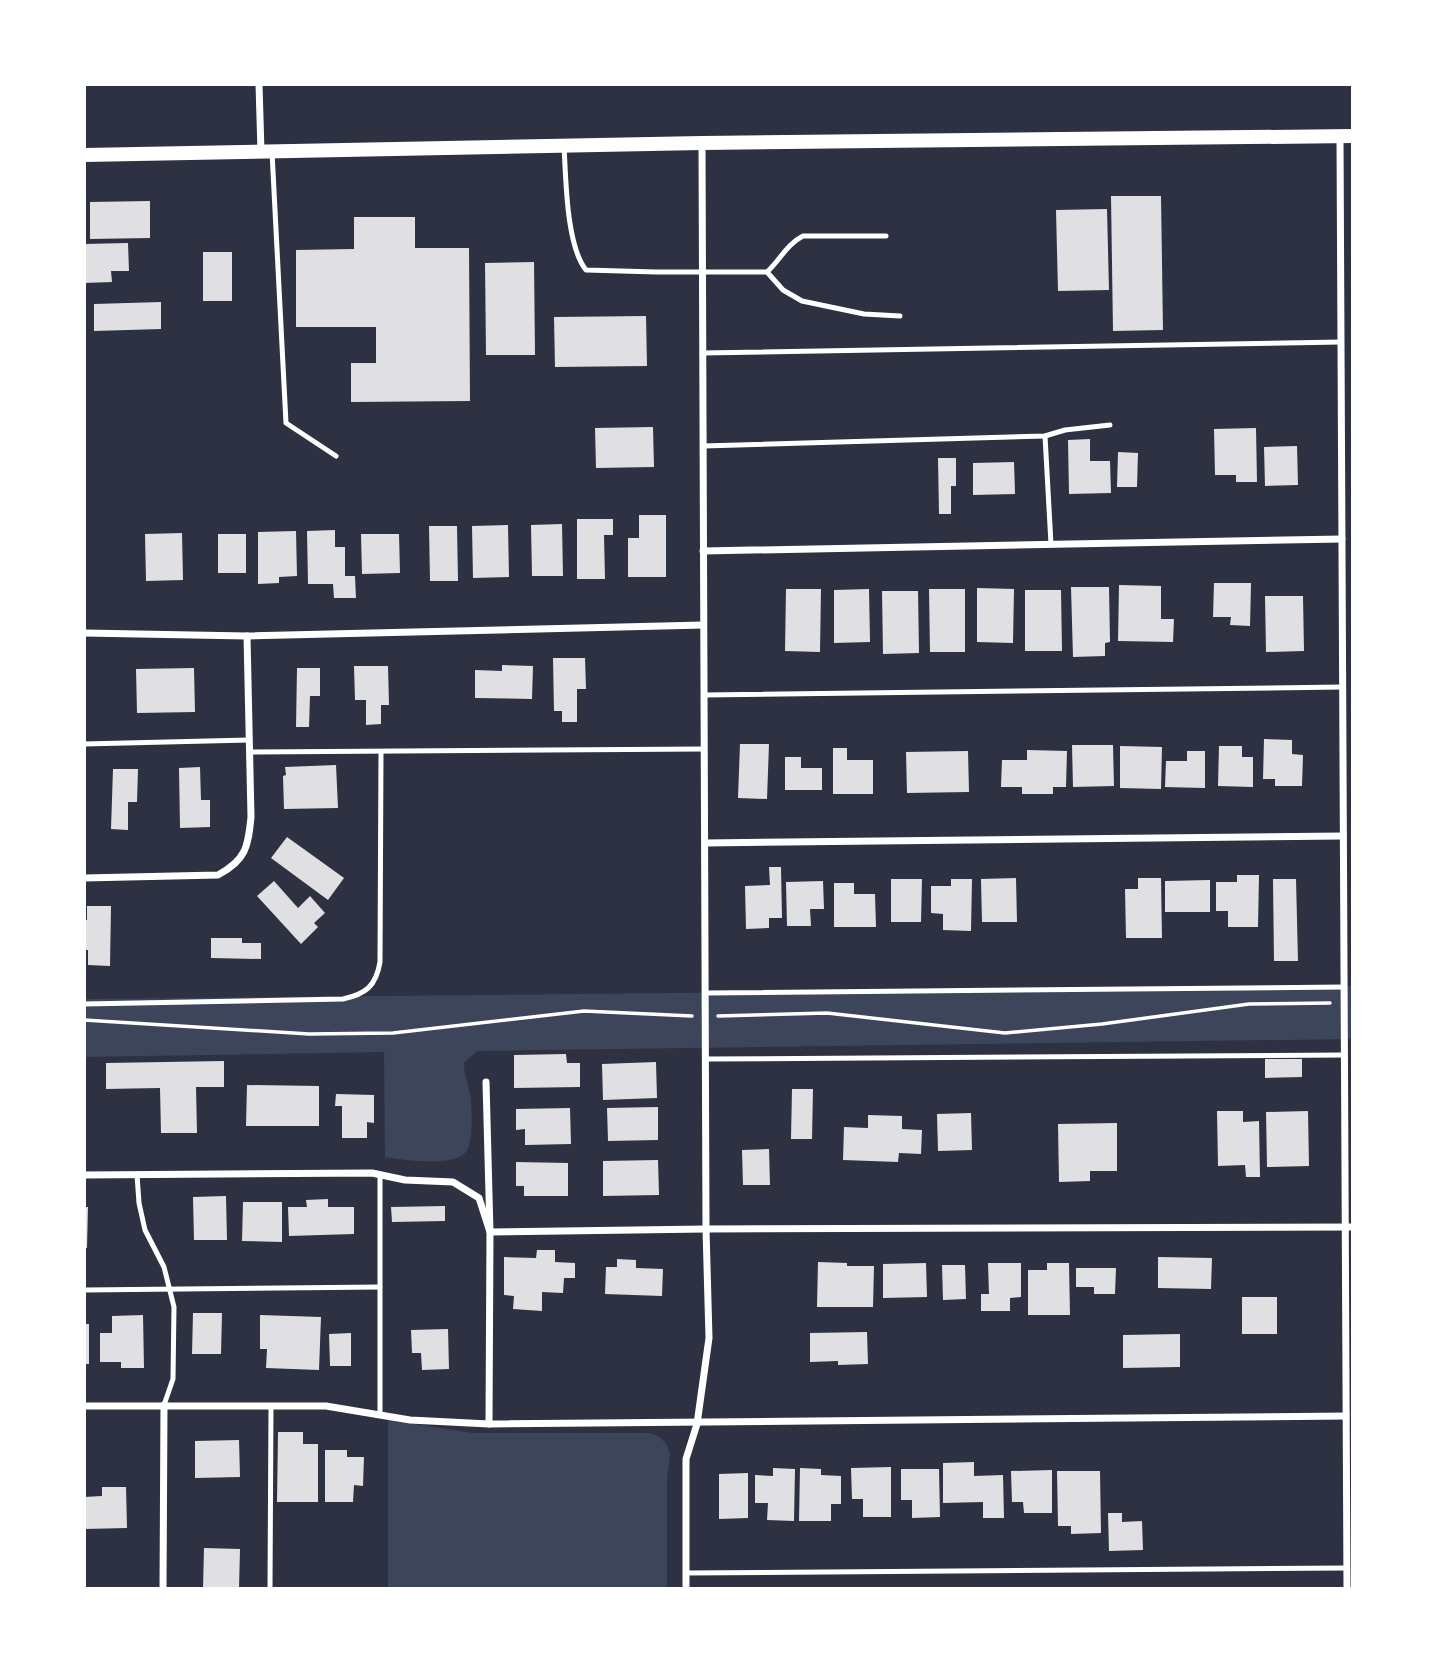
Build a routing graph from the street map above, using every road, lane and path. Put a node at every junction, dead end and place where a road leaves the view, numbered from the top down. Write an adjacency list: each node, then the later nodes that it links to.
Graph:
1 (259, 84): 5 (street)
2 (1346, 136): 3 (main road); 11 (street)
3 (702, 143): 4 (main road); 8 (street)
4 (564, 146): 5 (main road); 8 (lane)
5 (267, 152): 6 (main road); 16 (lane)
6 (84, 155)
7 (886, 236): 9 (lane)
8 (702, 272): 9 (lane); 12 (street)
9 (767, 272): 10 (lane)
10 (900, 316)
11 (1340, 342): 12 (lane); 17 (street)
12 (702, 354): 15 (street)
13 (1110, 425): 14 (lane)
14 (1045, 436): 15 (lane); 18 (lane)
15 (703, 446): 19 (street)
16 (336, 456)
17 (1342, 539): 18 (street); 23 (street)
18 (1051, 544): 19 (street)
19 (703, 551): 20 (street)
20 (703, 625): 22 (street); 24 (street)
21 (84, 633): 22 (street)
22 (247, 636): 25 (street)
23 (1342, 687): 24 (lane); 30 (street)
24 (704, 695): 27 (street)
25 (249, 740): 26 (lane); 28 (street)
26 (84, 744)
27 (704, 749): 29 (lane); 31 (street)
28 (250, 752): 29 (lane); 32 (street)
29 (381, 752): 35 (lane)
30 (1343, 836): 31 (street); 33 (street)
31 (705, 843): 34 (street)
32 (84, 878)
33 (1344, 987): 34 (lane); 36 (street)
34 (705, 993): 37 (street)
35 (84, 1004)
36 (1344, 1055): 37 (lane); 42 (street)
37 (705, 1059): 43 (street)
38 (486, 1083): 44 (street)
39 (380, 1174): 41 (street); 44 (street); 45 (lane)
40 (84, 1175): 41 (street)
41 (138, 1175): 46 (lane)
42 (1349, 1227): 43 (street); 52 (street)
43 (706, 1229): 44 (street); 54 (street)
44 (489, 1232): 53 (street)
45 (380, 1287): 46 (lane); 51 (lane)
46 (170, 1289): 47 (lane); 48 (lane)
47 (84, 1290)
48 (164, 1405): 49 (street); 50 (street); 57 (street)
49 (84, 1406)
50 (271, 1406): 51 (street); 58 (lane)
51 (380, 1415): 53 (street)
52 (1346, 1416): 54 (street); 55 (street)
53 (489, 1424): 54 (street)
54 (696, 1424): 56 (street)
55 (1347, 1568): 56 (lane); 60 (street)
56 (686, 1573): 59 (street)
57 (163, 1589)
58 (270, 1589)
59 (686, 1589)
60 (1347, 1589)

